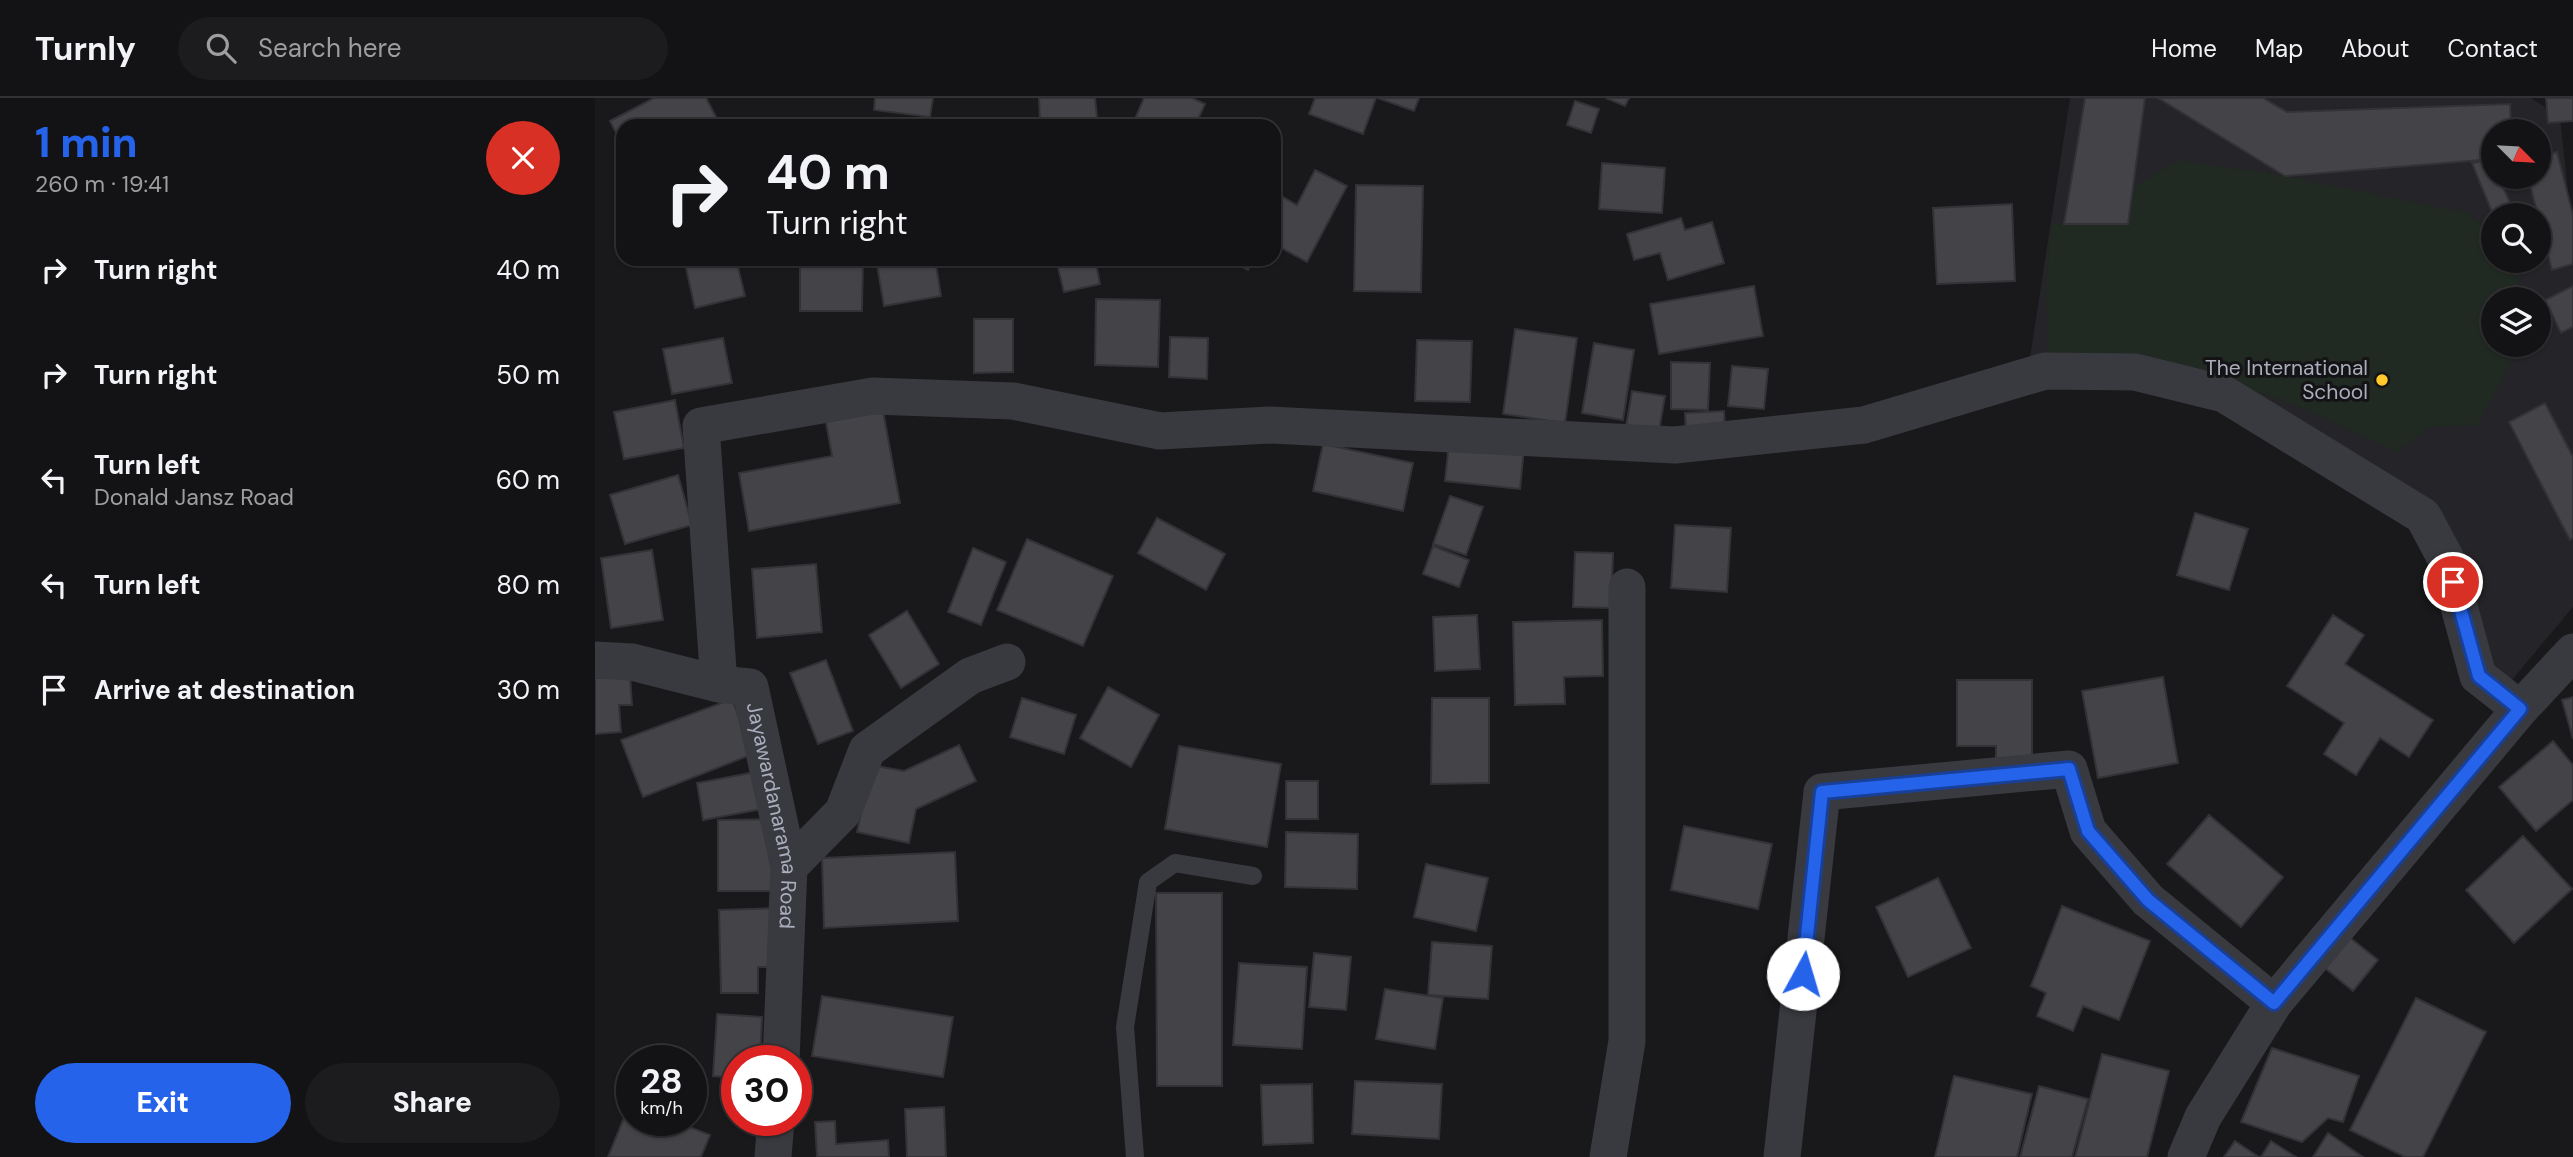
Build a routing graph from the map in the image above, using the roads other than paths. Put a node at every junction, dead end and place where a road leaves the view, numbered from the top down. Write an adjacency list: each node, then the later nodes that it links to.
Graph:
1 (1627, 587): 14 (street)
2 (2573, 652): 6 (street)
3 (595, 660): 5 (street, Jayawardanarama Road)
4 (1007, 662): 7 (street)
5 (719, 684): 6 (street); 7 (street, Jayawardanarama Road)
6 (2520, 709): 9 (street)
7 (789, 867): 10 (street, Jayawardanarama Road)
8 (1253, 876): 13 (lane)
9 (2274, 1003): 15 (street); 16 (street)
10 (782, 1045)
11 (775, 1136): 12 (street)
12 (773, 1157)
13 (1135, 1157)
14 (1608, 1157)
15 (1782, 1157)
16 (2186, 1157)

